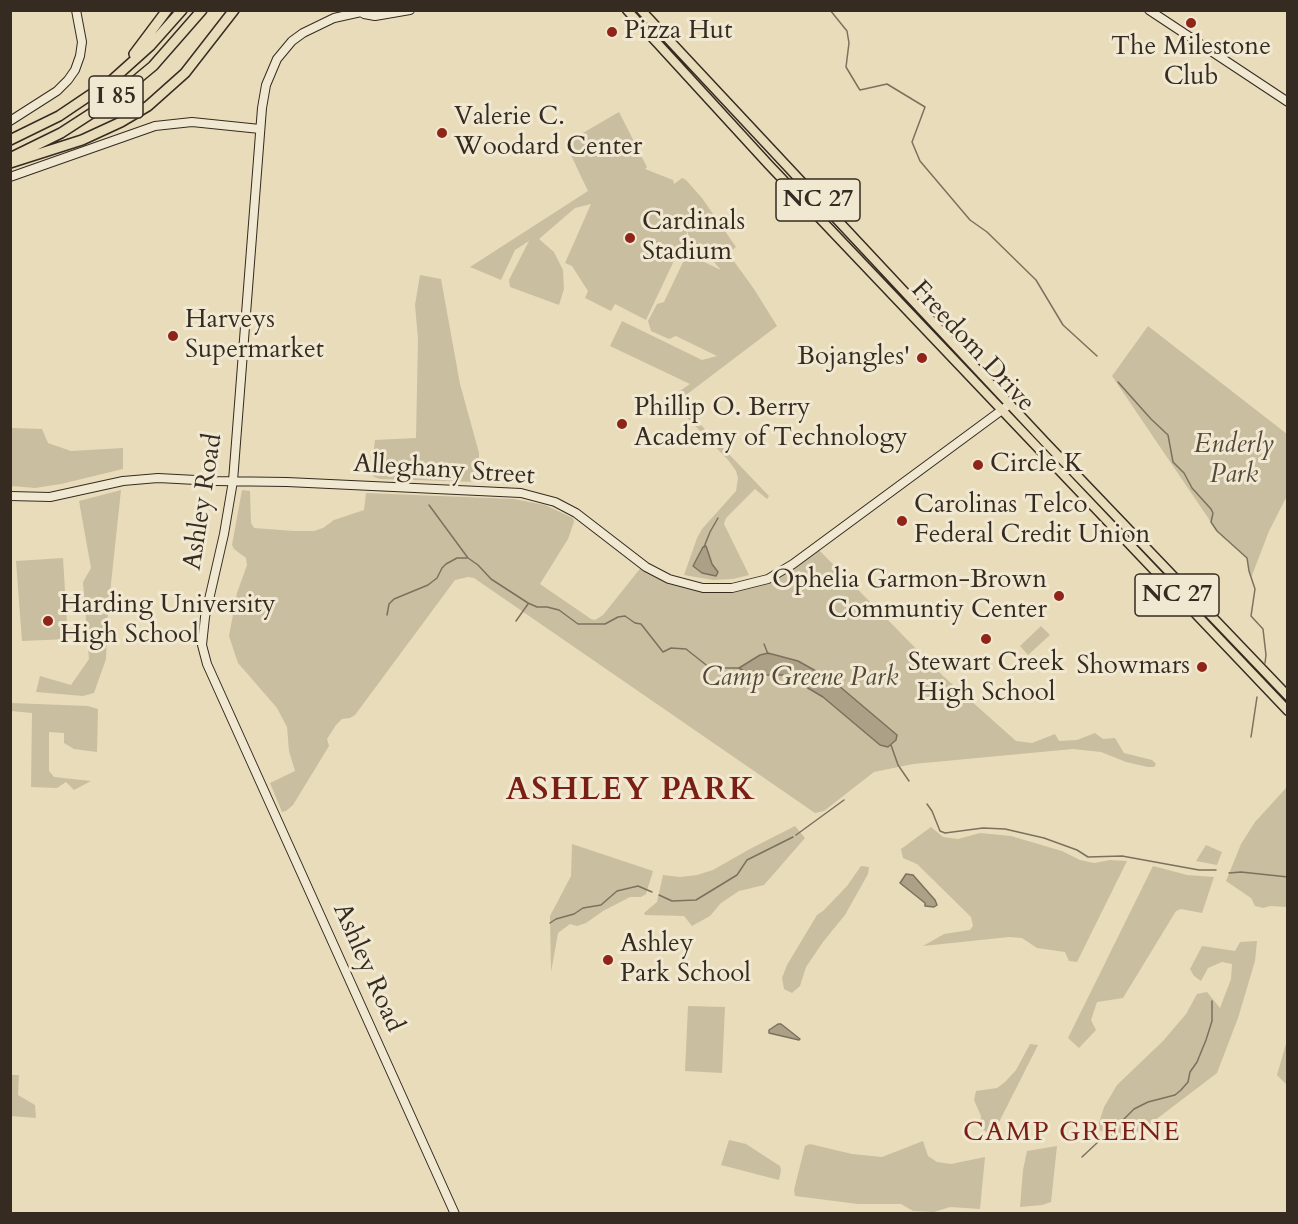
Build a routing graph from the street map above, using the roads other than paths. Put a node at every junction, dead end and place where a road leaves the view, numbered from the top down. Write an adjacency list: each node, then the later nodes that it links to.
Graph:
1 (76, 10): 18 (street)
2 (167, 10): 14 (highway)
3 (182, 10): 14 (highway, I 85)
4 (202, 10): 21 (highway, I 85)
5 (229, 10): 13 (highway)
6 (234, 10): 13 (highway)
7 (370, 10): 12 (street, Ashley Road)
8 (410, 10): 12 (street, Ashley Road)
9 (627, 10): 17 (main road, Freedom Drive / NC 27)
10 (641, 10): 16 (main road, Freedom Drive / NC 27)
11 (1149, 10): 15 (street)
12 (359, 12): 19 (street, Ashley Road)
13 (220, 29): 22 (highway)
14 (111, 81): 20 (highway, I 85)
15 (1287, 102)
16 (737, 114): 17 (main road); 24 (main road, Freedom Drive / NC 27)
17 (729, 120): 25 (main road, Freedom Drive / NC 27)
18 (10, 121)
19 (260, 129): 23 (street); 28 (street, Ashley Road)
20 (10, 140)
21 (10, 158)
22 (10, 163)
23 (10, 177)
24 (875, 260): 25 (main road); 26 (main road, Freedom Drive / NC 27)
25 (867, 267): 27 (main road, Freedom Drive / NC 27)
26 (1010, 404): 27 (street, Alleghany Street); 31 (main road, Freedom Drive / NC 27)
27 (1002, 411): 28 (street, Alleghany Street); 30 (main road, Freedom Drive / NC 27)
28 (233, 481): 29 (street, Alleghany Street); 36 (street, Ashley Road)
29 (10, 496)
30 (1083, 496): 31 (main road); 32 (main road, Freedom Drive / NC 27)
31 (1126, 527): 33 (main road, Freedom Drive / NC 27)
32 (1185, 603): 33 (main road); 35 (main road, Freedom Drive / NC 27)
33 (1217, 622): 34 (main road, Freedom Drive / NC 27)
34 (1287, 696)
35 (1287, 711)
36 (455, 1214)

